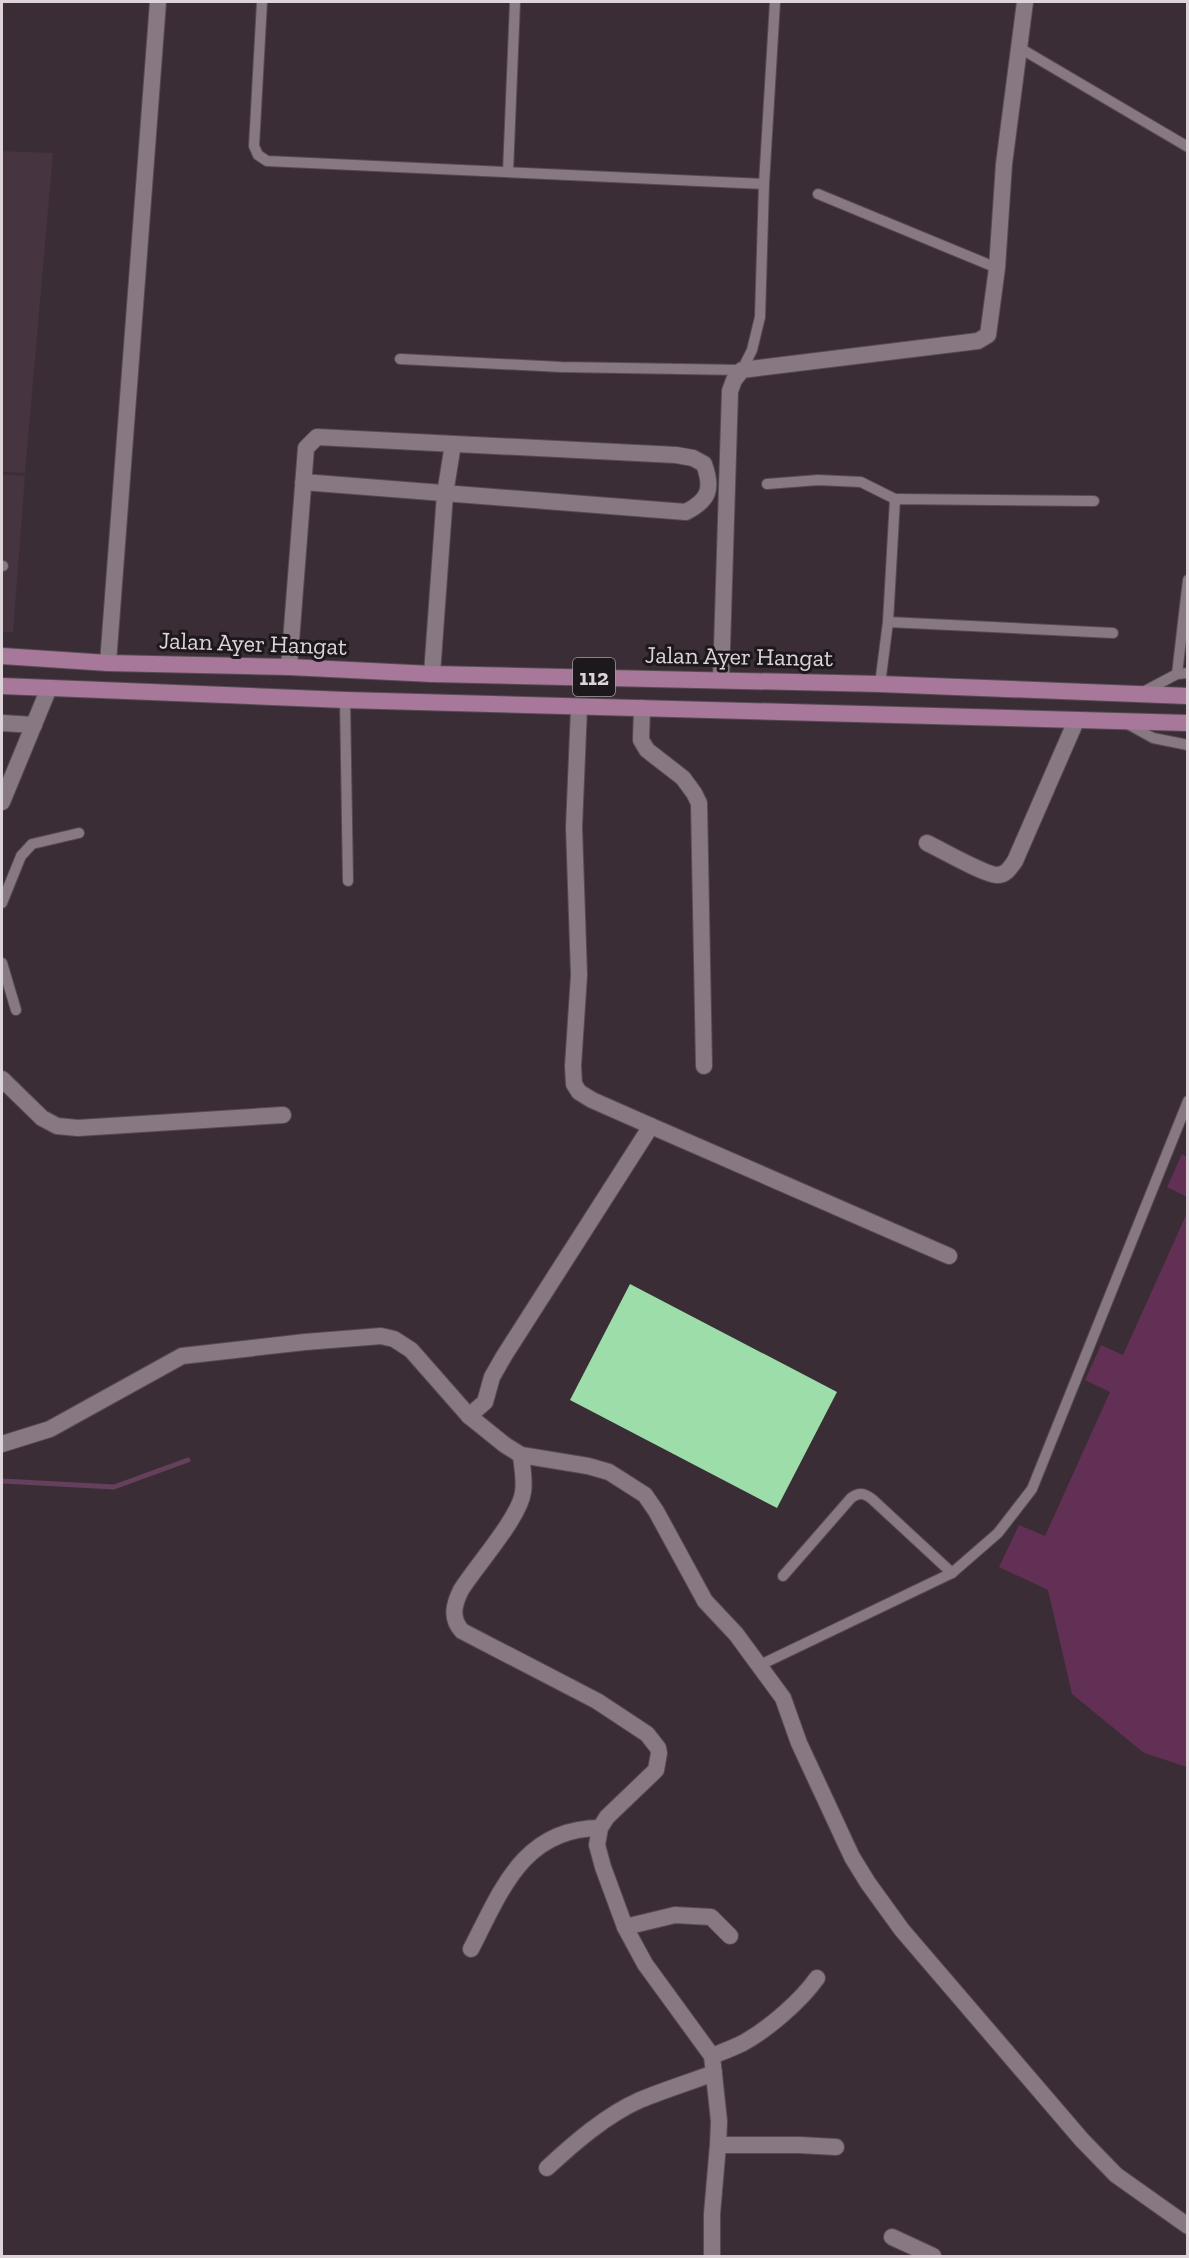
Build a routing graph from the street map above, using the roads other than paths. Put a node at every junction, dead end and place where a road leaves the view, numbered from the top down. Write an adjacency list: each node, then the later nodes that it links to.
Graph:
1 (158, 2): 24 (street)
2 (262, 2): 8 (lane)
3 (515, 2): 8 (lane)
4 (775, 2): 9 (lane)
5 (1025, 2): 6 (street)
6 (1018, 47): 7 (lane); 11 (street)
7 (1188, 147)
8 (508, 172): 9 (lane)
9 (764, 184): 13 (lane)
10 (818, 194): 11 (lane)
11 (997, 268): 13 (street)
12 (400, 359): 13 (lane)
13 (742, 370): 28 (street)
14 (453, 444): 15 (street); 17 (street); 17 (street)
15 (303, 482): 17 (street); 25 (street)
16 (767, 484): 18 (lane)
17 (445, 494): 26 (street)
18 (895, 499): 19 (lane); 21 (lane)
19 (1094, 501)
20 (1188, 580): 27 (lane)
21 (888, 622): 22 (lane); 29 (lane)
22 (1113, 633)
23 (2, 656): 24 (main road, Jalan Ayer Hangat / 112)
24 (108, 663): 25 (main road, Jalan Ayer Hangat / 112)
25 (289, 667): 26 (main road, Jalan Ayer Hangat / 112)
26 (432, 674): 28 (main road, Jalan Ayer Hangat / 112)
27 (1182, 674): 32 (lane)
28 (722, 680): 29 (main road, Jalan Ayer Hangat / 112)
29 (880, 684): 32 (main road, Jalan Ayer Hangat / 112)
30 (2, 686): 31 (main road, 112)
31 (49, 688): 34 (main road, 112); 41 (street)
32 (1119, 695): 33 (main road, Jalan Ayer Hangat / 112)
33 (1188, 696)
34 (345, 700): 35 (main road, 112); 46 (lane)
35 (579, 708): 36 (main road, 112); 55 (street)
36 (642, 708): 37 (main road, 112); 50 (street)
37 (1076, 721): 38 (main road, 112); 45 (street)
38 (1123, 722): 40 (main road, 112); 42 (lane)
39 (2, 723): 41 (street)
40 (1188, 723)
41 (34, 724): 43 (street)
42 (1188, 745)
43 (2, 802)
44 (79, 833): 47 (lane)
45 (927, 843)
46 (348, 881)
47 (2, 903)
48 (2, 963): 49 (lane)
49 (16, 1010)
50 (704, 1066)
51 (2, 1079): 53 (street)
52 (1188, 1101): 54 (lane)
53 (283, 1115)
54 (1184, 1118): 60 (lane)
55 (651, 1126): 56 (street); 57 (street)
56 (949, 1256)
57 (469, 1416): 58 (street); 59 (street)
58 (2, 1444)
59 (520, 1455): 62 (street); 63 (street)
60 (952, 1574): 61 (lane); 62 (lane)
61 (783, 1576)
62 (760, 1665): 73 (street)
63 (600, 1828): 64 (street); 66 (street)
64 (626, 1927): 65 (street); 68 (street)
65 (730, 1936)
66 (471, 1949)
67 (817, 1978): 68 (street)
68 (712, 2056): 69 (street)
69 (714, 2073): 70 (street); 72 (street)
70 (718, 2145): 71 (street); 75 (street)
71 (836, 2147)
72 (547, 2168)
73 (1185, 2221)
74 (892, 2237): 76 (street)
75 (712, 2256)
76 (933, 2256)

